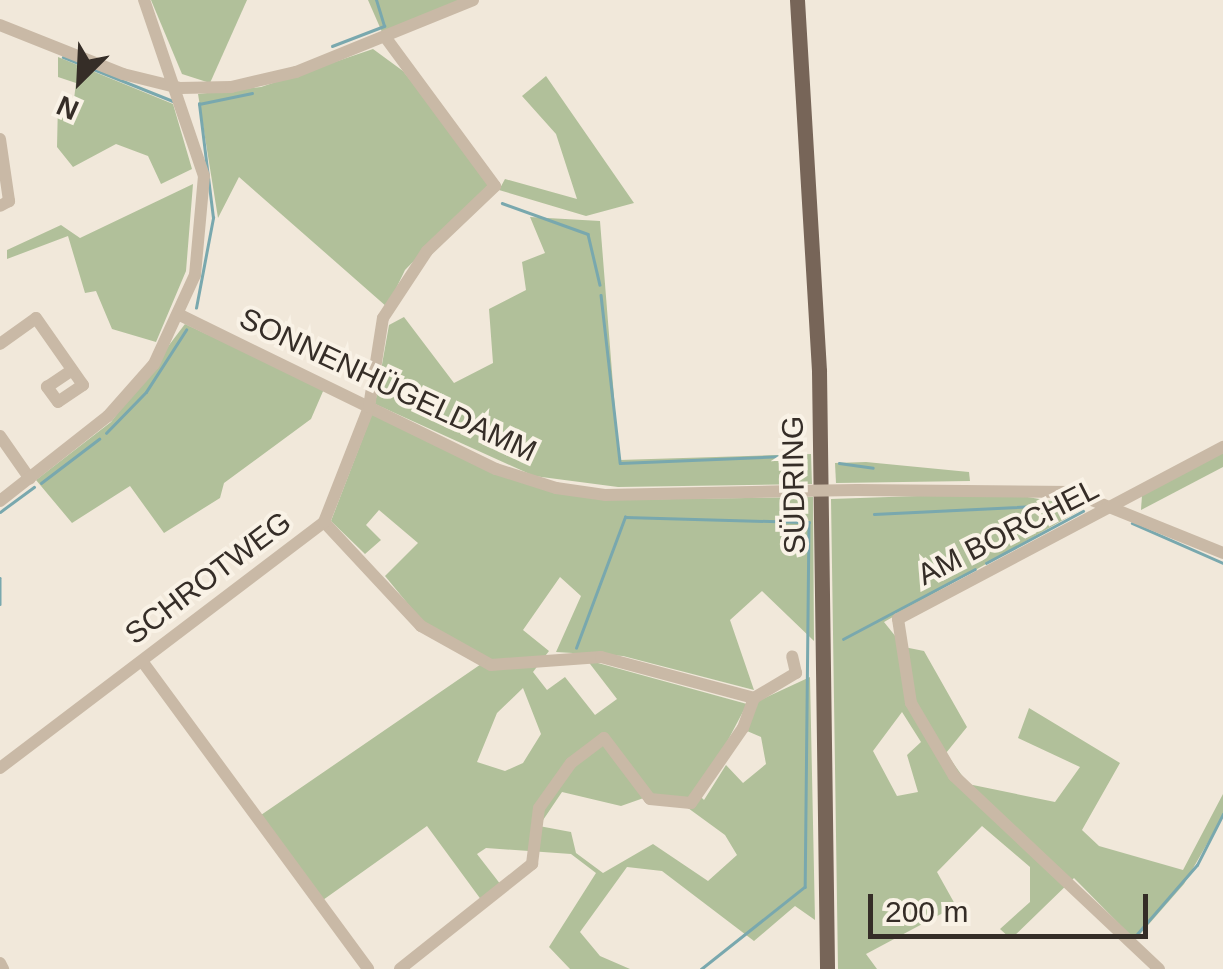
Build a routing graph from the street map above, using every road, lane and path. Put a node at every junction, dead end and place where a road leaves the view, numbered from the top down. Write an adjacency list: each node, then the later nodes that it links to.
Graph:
1 (144, 0): 6 (street)
2 (472, 0): 5 (street)
3 (797, 0): 26 (main road, SÜDRING)
4 (0, 25): 6 (street)
5 (386, 38): 6 (street); 12 (street, SCHROTWEG)
6 (180, 88): 9 (street)
7 (0, 139): 8 (street)
8 (0, 206)
9 (182, 316): 12 (street, SONNENHÜGELDAMM); 15 (street)
10 (0, 344): 11 (street)
11 (72, 370)
12 (369, 407): 17 (street, SONNENHÜGELDAMM, bridge); 18 (street, SCHROTWEG)
13 (0, 436): 15 (street)
14 (1223, 448): 17 (street, AM BORCHEL)
15 (30, 479): 16 (street)
16 (0, 501)
17 (1115, 505): 19 (street, SONNENHÜGELDAMM); 27 (street, AM BORCHEL)
18 (324, 522): 21 (street, SCHROTWEG); 22 (street)
19 (1223, 553)
20 (792, 656): 22 (street)
21 (142, 660): 23 (street, SCHROTWEG); 24 (street)
22 (754, 698): 25 (street)
23 (0, 768)
24 (368, 969)
25 (400, 969)
26 (827, 969)
27 (1160, 969)

